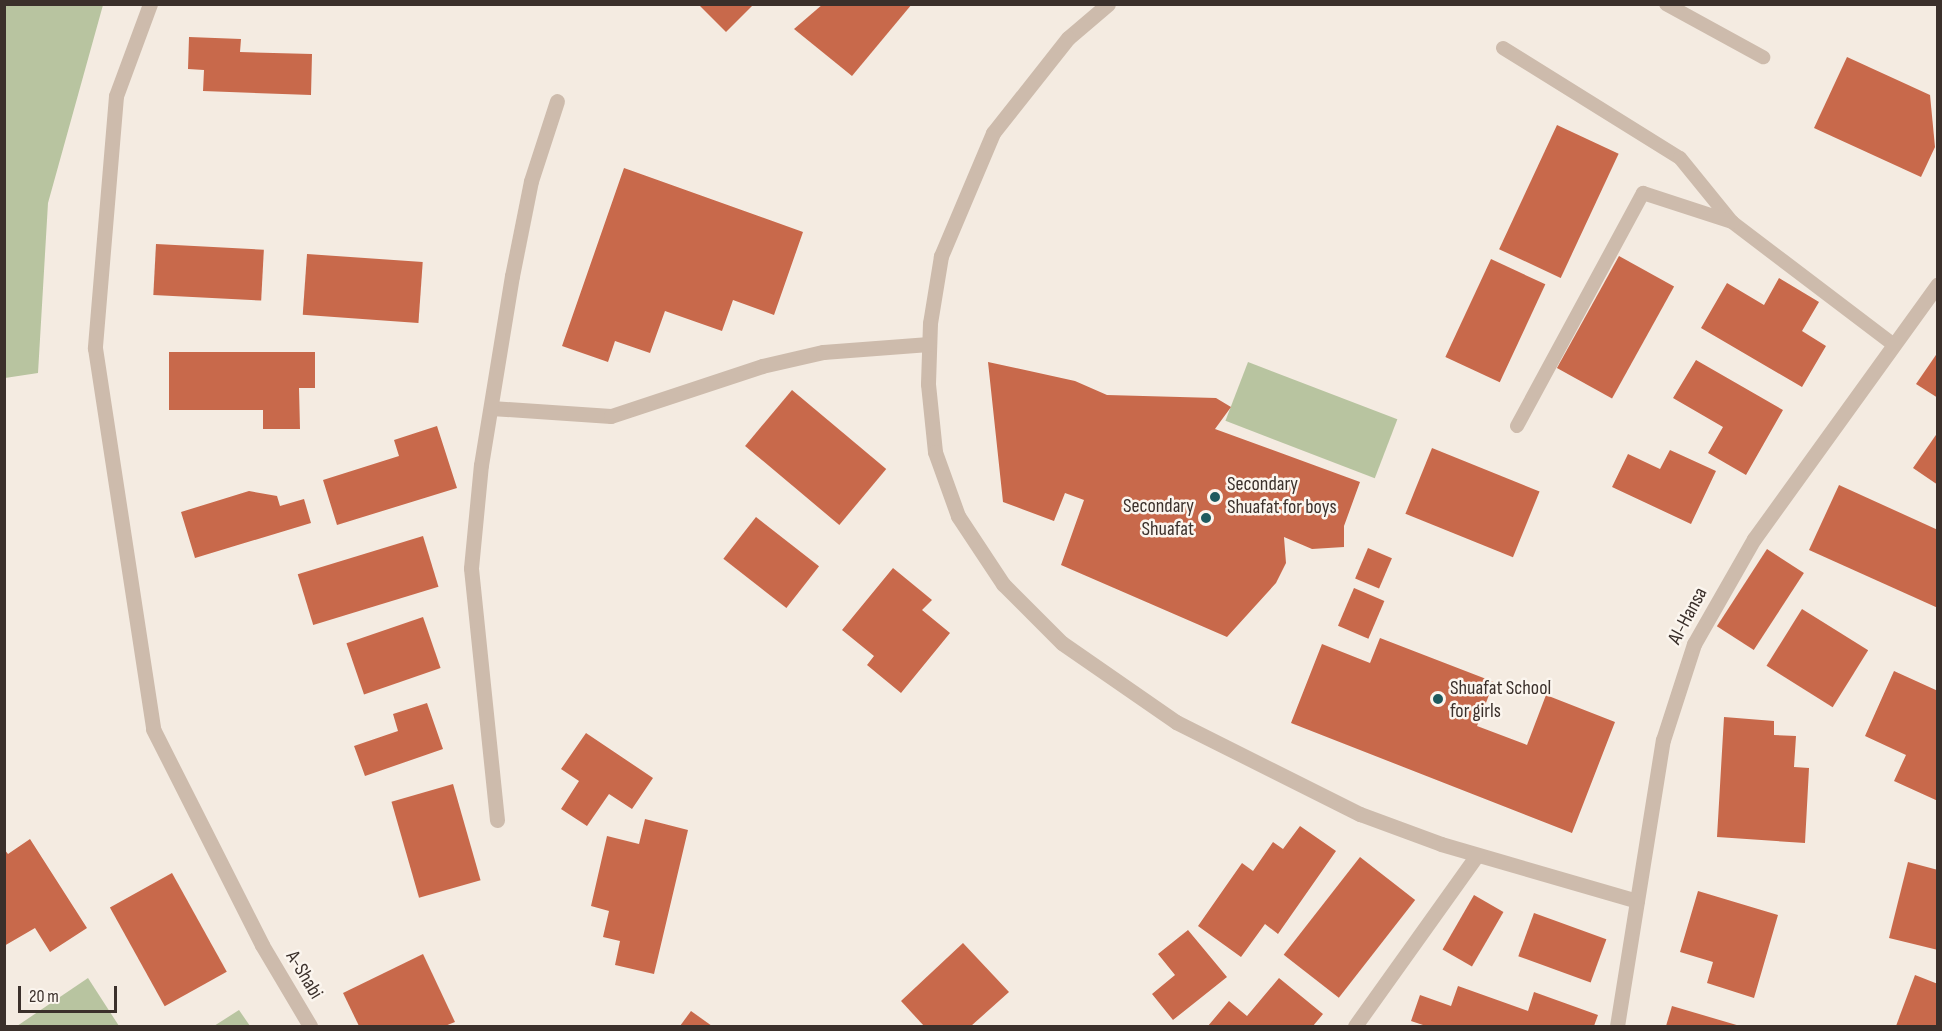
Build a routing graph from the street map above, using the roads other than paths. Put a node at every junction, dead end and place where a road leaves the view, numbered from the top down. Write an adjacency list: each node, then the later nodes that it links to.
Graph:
1 (150, 4): 16 (street, A-Shabi)
2 (1108, 4): 9 (street)
3 (1666, 4): 5 (lane)
4 (1503, 48): 7 (lane)
5 (1763, 57)
6 (557, 101): 11 (street)
7 (1732, 222): 10 (lane); 12 (lane)
8 (1938, 284): 10 (street, Al-Hansa)
9 (929, 344): 11 (street); 14 (street)
10 (1894, 345): 15 (street, Al-Hansa)
11 (491, 408): 13 (street)
12 (1517, 426)
13 (497, 820)
14 (1477, 855): 15 (street); 17 (street)
15 (1637, 901): 18 (street, Al-Hansa)
16 (310, 1026)
17 (1355, 1026)
18 (1617, 1026)

